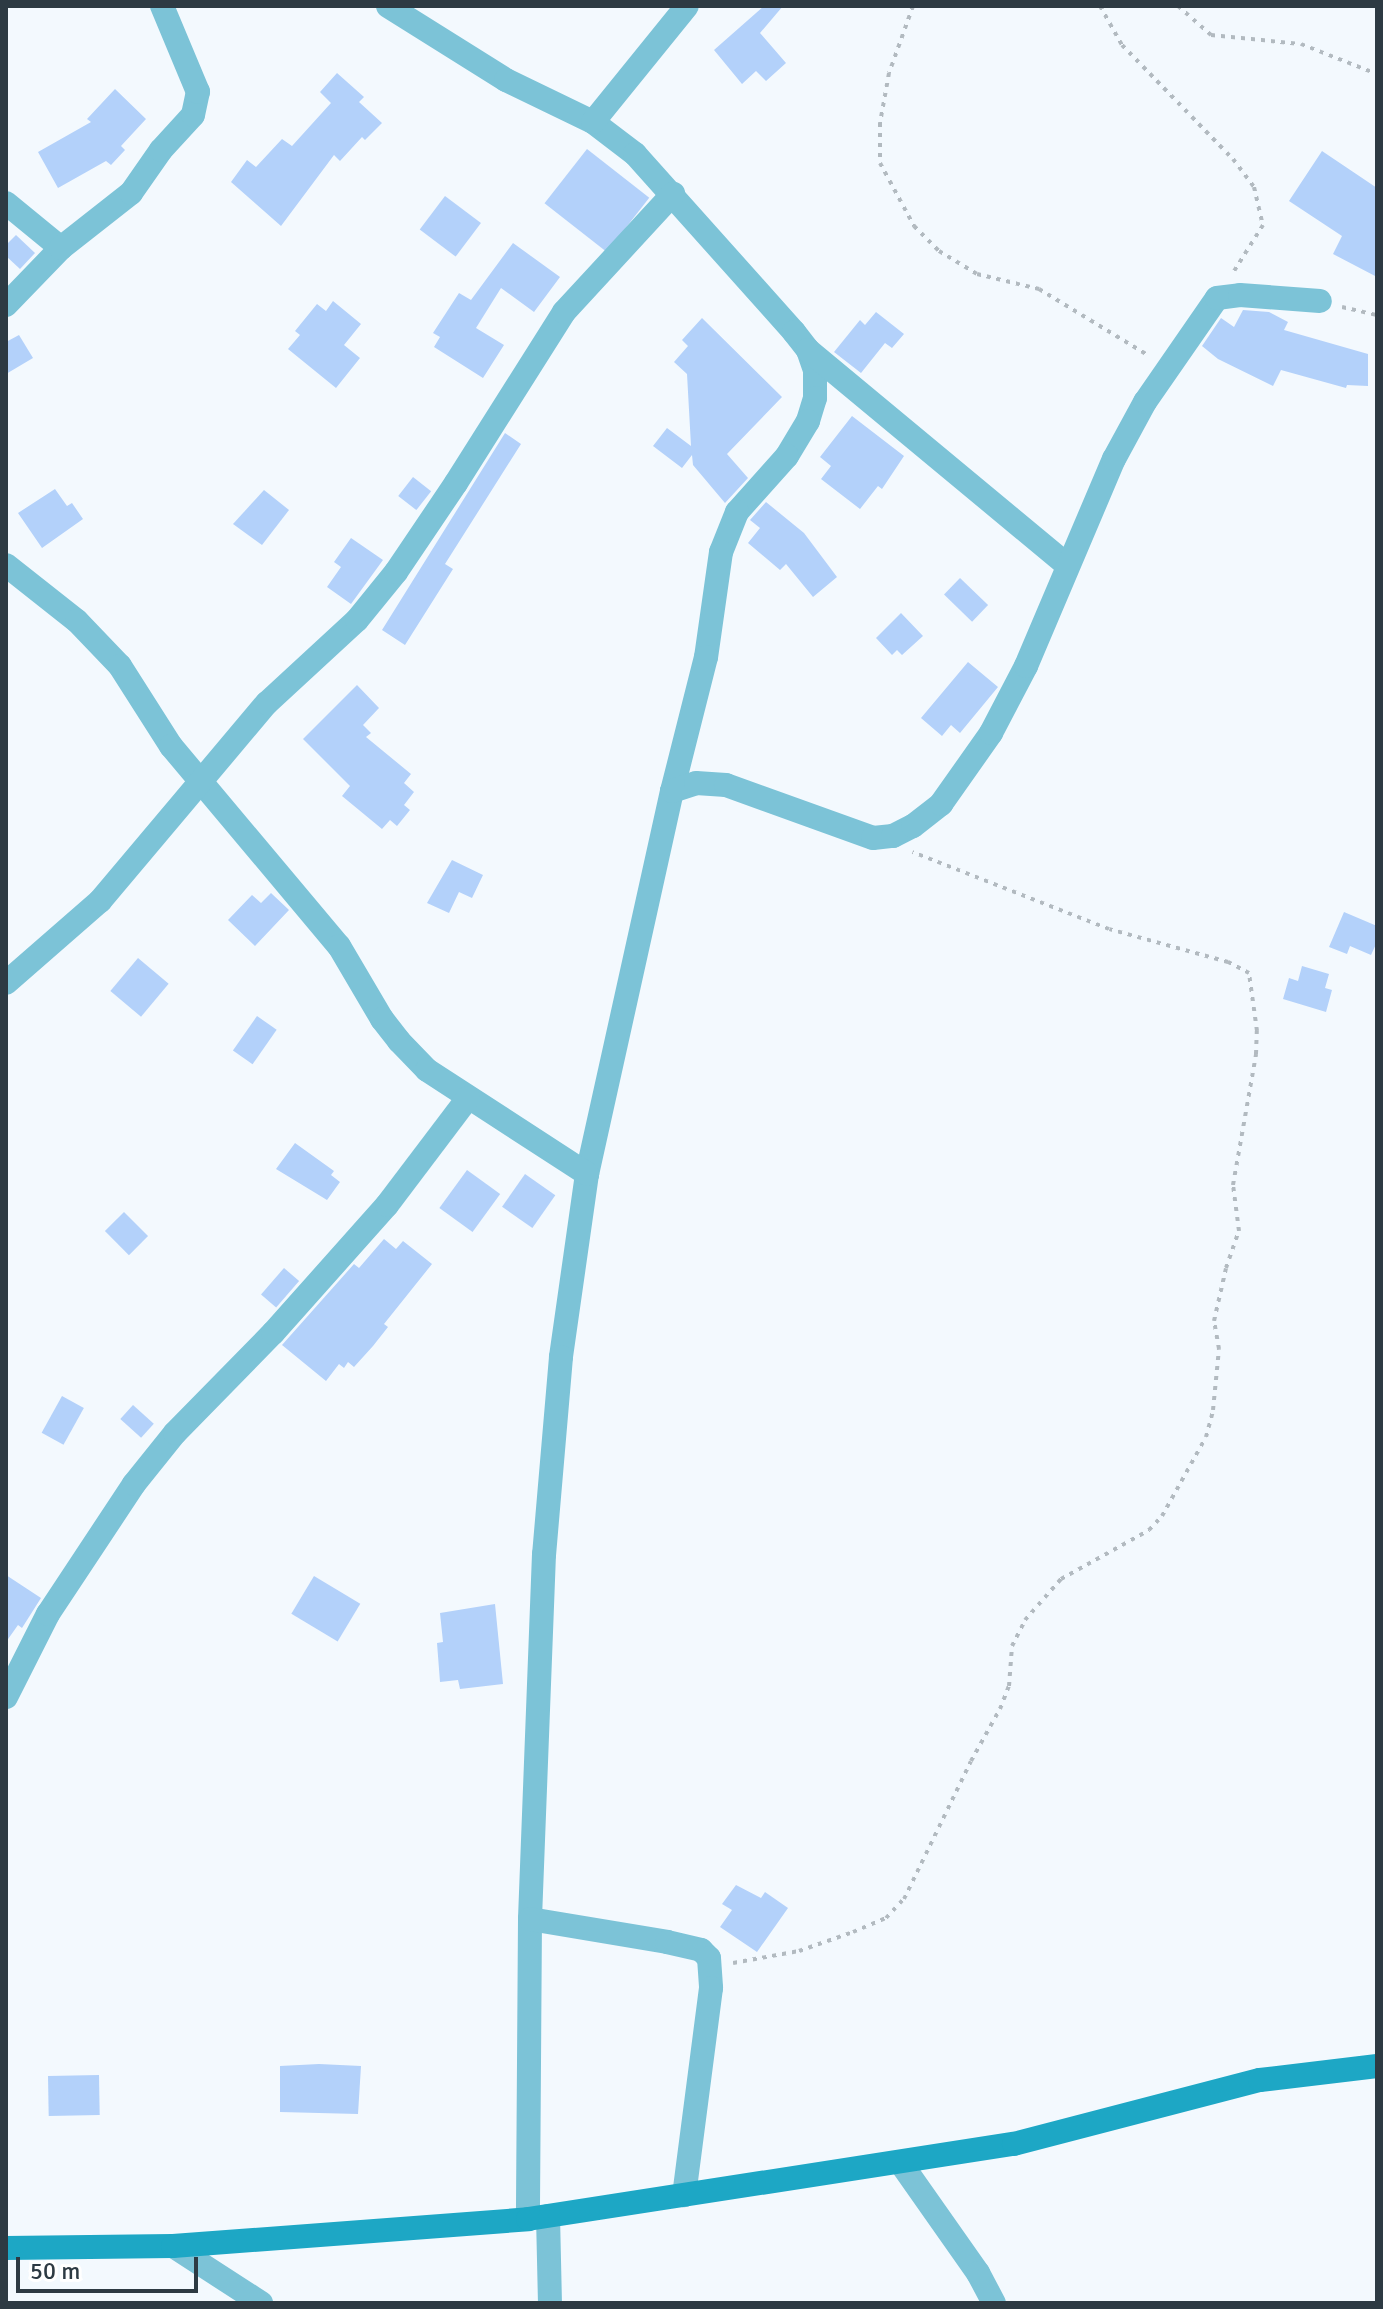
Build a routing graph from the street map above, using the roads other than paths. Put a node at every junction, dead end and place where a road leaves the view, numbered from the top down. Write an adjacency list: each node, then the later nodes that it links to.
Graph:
1 (162, 6): 7 (street)
2 (687, 6): 4 (street)
3 (402, 9): 4 (street)
4 (593, 122): 5 (street)
5 (673, 194): 10 (street); 13 (street)
6 (6, 203): 7 (street)
7 (61, 248): 9 (street)
8 (1320, 301): 12 (street)
9 (6, 305)
10 (808, 350): 12 (street); 14 (street)
11 (6, 565): 13 (street)
12 (1067, 565): 14 (street)
13 (201, 784): 15 (street); 16 (street)
14 (672, 791): 17 (street)
15 (6, 983)
16 (468, 1098): 17 (street); 18 (street)
17 (587, 1174): 19 (street)
18 (6, 1697)
19 (530, 1919): 22 (street); 23 (street)
20 (1377, 2066): 21 (main road)
21 (900, 2162): 22 (main road); 28 (street)
22 (684, 2195): 23 (main road)
23 (538, 2217): 24 (main road); 27 (street)
24 (173, 2246): 25 (main road); 26 (street)
25 (6, 2248)
26 (261, 2303)
27 (550, 2303)
28 (994, 2303)

